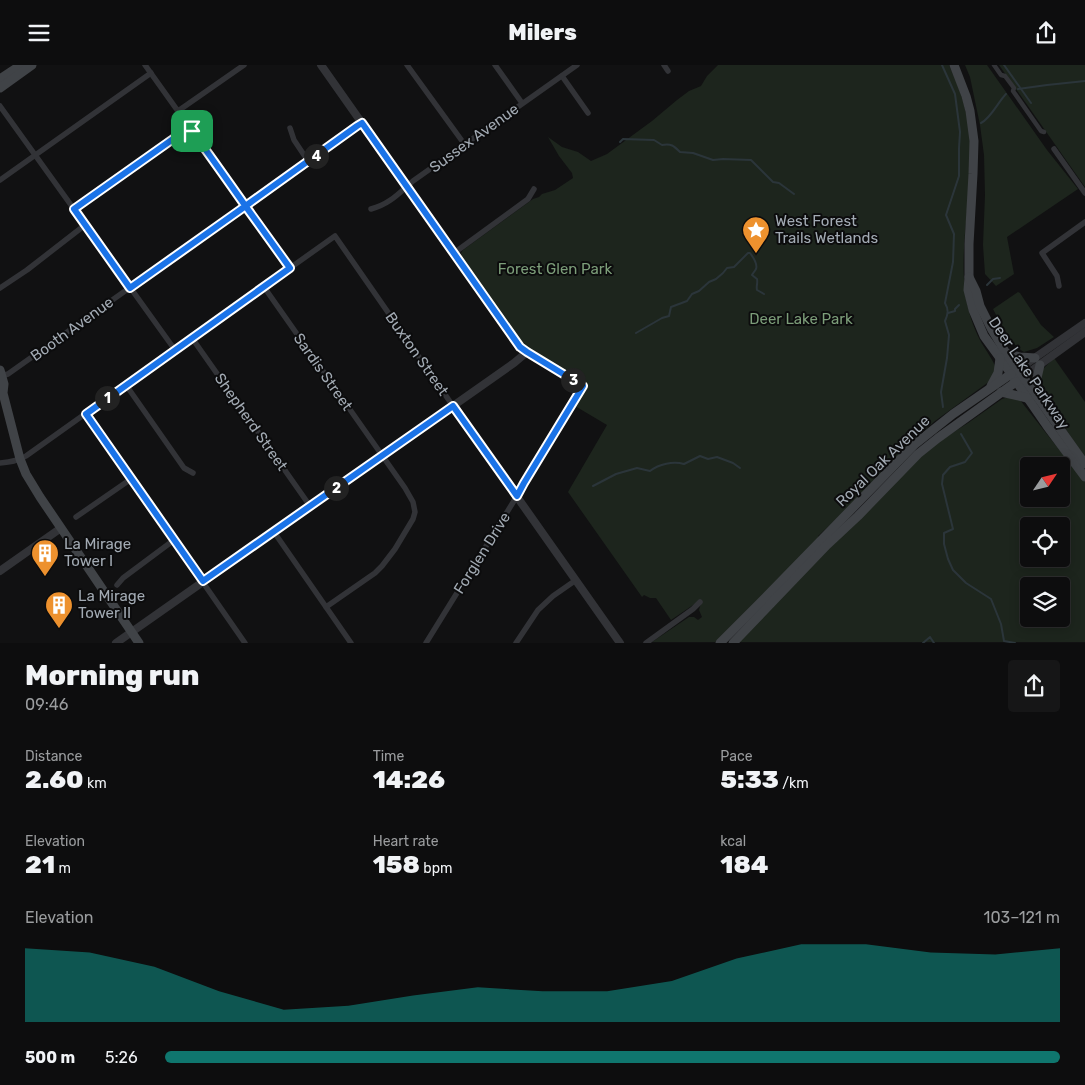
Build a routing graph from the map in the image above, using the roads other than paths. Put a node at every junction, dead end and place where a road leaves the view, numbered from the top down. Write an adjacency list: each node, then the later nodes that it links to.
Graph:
1 (21, 65): 15 (main road)
2 (32, 65): 16 (main road)
3 (145, 65): 13 (street)
4 (244, 65): 19 (street)
5 (321, 65): 21 (street)
6 (407, 65): 25 (street)
7 (495, 65): 17 (street)
8 (577, 65): 14 (street, Sussex Avenue)
9 (664, 65): 12 (street)
10 (954, 65): 49 (main road, Deer Lake Parkway)
11 (994, 65): 24 (street)
12 (668, 71)
13 (151, 73): 19 (street); 27 (street)
14 (562, 76): 17 (street, Sussex Avenue); 20 (street)
15 (0, 79)
16 (0, 88)
17 (522, 103): 25 (street, Sussex Avenue)
18 (0, 106): 27 (street)
19 (178, 111): 22 (street)
20 (588, 113)
21 (362, 123): 28 (street, Booth Avenue); 30 (street)
22 (190, 127): 33 (street); 34 (street)
23 (290, 128): 28 (street)
24 (1044, 132)
25 (465, 145): 30 (street, Sussex Avenue)
26 (1054, 149): 32 (street)
27 (35, 155): 29 (street); 34 (street)
28 (308, 161): 33 (street, Booth Avenue)
29 (0, 180)
30 (407, 187): 35 (street, Sussex Avenue); 38 (street)
31 (534, 189): 38 (street)
32 (1085, 193)
33 (246, 205): 39 (street); 42 (street, Booth Avenue)
34 (74, 209): 37 (street)
35 (372, 209)
36 (1085, 222): 40 (street)
37 (85, 225): 42 (street); 43 (street)
38 (454, 253): 48 (street)
39 (290, 268): 41 (street); 58 (street, Buxton Street)
40 (1059, 286)
41 (264, 287): 46 (street); 60 (street, Sardis Street)
42 (130, 288): 47 (street); 51 (street, Booth Avenue)
43 (0, 289)
44 (1085, 323): 50 (street, Royal Oak Avenue)
45 (1085, 332): 50 (street, Royal Oak Avenue)
46 (192, 338): 47 (street); 68 (street, Shepherd Street)
47 (175, 350): 53 (street)
48 (527, 352): 58 (street); 67 (street, Forglen Drive)
49 (1003, 355): 50 (main road); 52 (main road, Deer Lake Parkway); 54 (main road)
50 (1037, 361): 52 (street, Royal Oak Avenue); 57 (main road)
51 (1, 373): 55 (main road)
52 (1017, 375): 54 (main road, Royal Oak Avenue); 56 (main road, Royal Oak Avenue); 57 (main road, Deer Lake Parkway)
53 (126, 385): 59 (street); 64 (street)
54 (990, 387): 73 (main road, Royal Oak Avenue)
55 (1, 392): 61 (main road)
56 (1001, 393): 57 (main road); 73 (main road, Royal Oak Avenue)
57 (1032, 396): 63 (main road, Deer Lake Parkway); 65 (main road, Deer Lake Parkway)
58 (453, 406): 60 (street); 67 (street, Buxton Street)
59 (86, 414): 61 (street); 66 (street)
60 (382, 456): 68 (street); 80 (street, Sardis Street)
61 (20, 459): 62 (street); 70 (main road)
62 (0, 463)
63 (1085, 464)
64 (193, 473)
65 (1085, 477)
66 (131, 479): 69 (street); 72 (street)
67 (517, 496): 75 (street, Buxton Street); 86 (street, Forglen Drive)
68 (310, 506): 71 (street)
69 (76, 517)
70 (61, 528): 74 (street); 81 (main road)
71 (274, 531): 76 (street); 80 (street)
72 (174, 540): 76 (street); 77 (street)
73 (825, 543): 79 (main road, Royal Oak Avenue)
74 (0, 571)
75 (576, 580): 87 (street); 88 (street, Buxton Street)
76 (203, 581): 81 (street); 84 (street)
77 (117, 585)
78 (700, 602): 89 (street)
79 (763, 606): 90 (main road, Royal Oak Avenue); 91 (main road, Royal Oak Avenue)
80 (326, 607): 85 (street)
81 (131, 631): 82 (street); 83 (main road)
82 (116, 643)
83 (138, 643)
84 (245, 643)
85 (351, 643)
86 (426, 643)
87 (516, 643)
88 (620, 643)
89 (646, 643)
90 (720, 643)
91 (733, 643)

